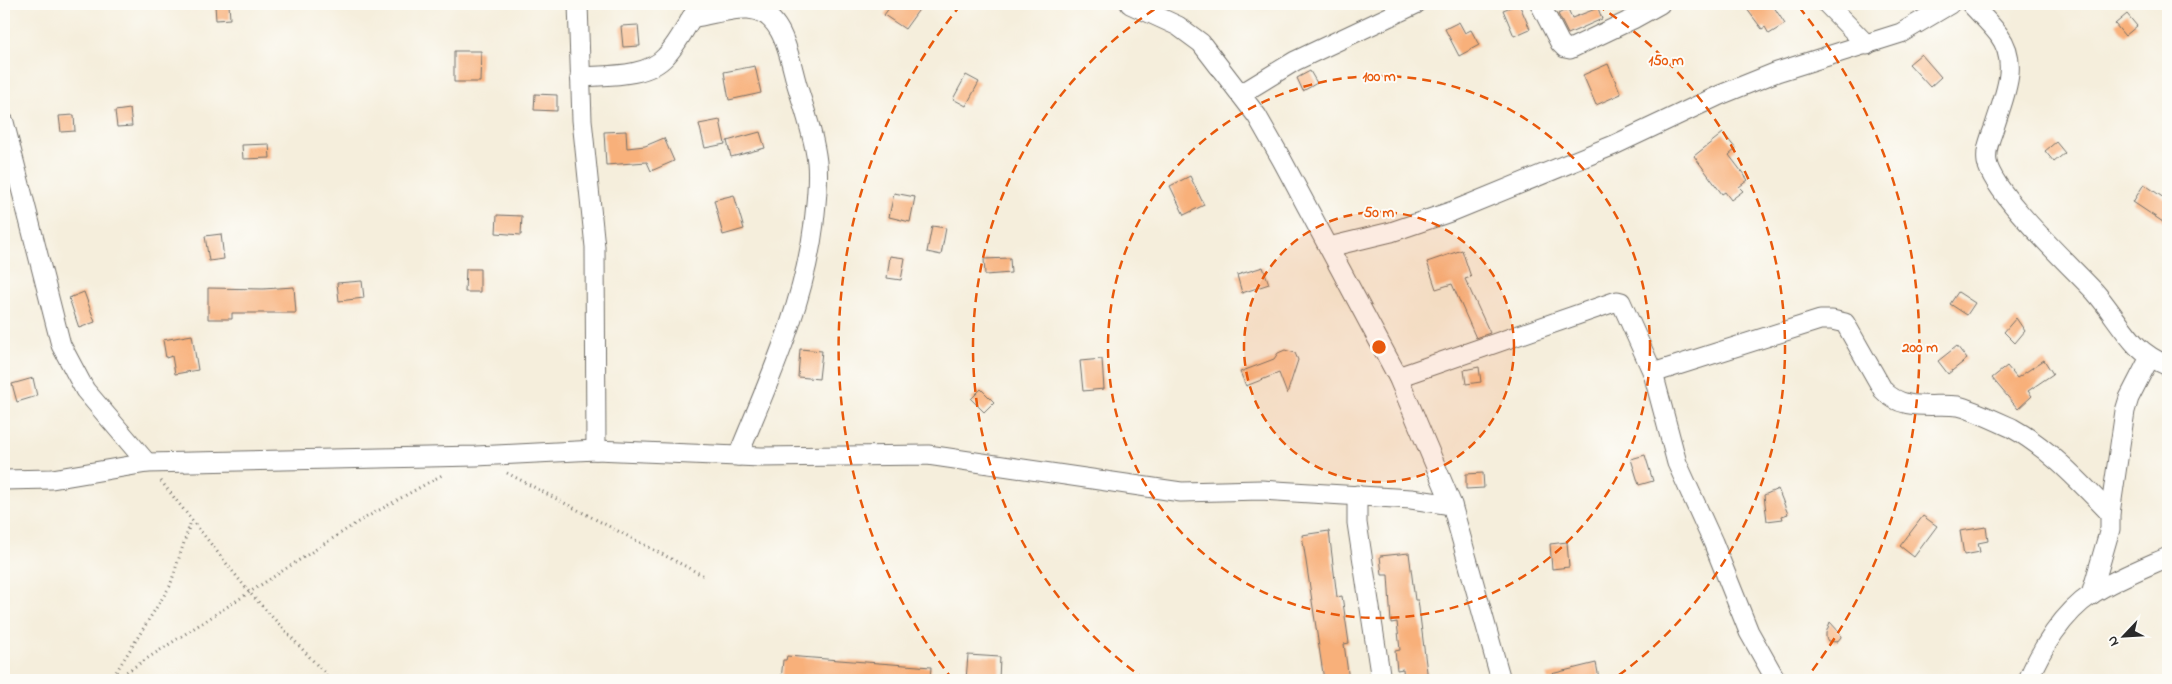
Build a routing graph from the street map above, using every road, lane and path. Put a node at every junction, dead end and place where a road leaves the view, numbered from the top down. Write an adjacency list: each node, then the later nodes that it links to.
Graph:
1 (578, 4): 11 (street)
2 (1130, 4): 12 (street)
3 (1416, 4): 12 (street)
4 (1540, 4): 5 (street)
5 (1660, 4)
6 (1827, 4): 10 (street)
7 (1950, 4): 10 (street)
8 (1971, 4): 15 (street)
9 (696, 11): 11 (street); 20 (street)
10 (1866, 45): 14 (street)
11 (580, 76): 19 (street)
12 (1241, 94): 14 (street)
13 (4, 122): 21 (street)
14 (1329, 247): 18 (street)
15 (2150, 357): 16 (street); 27 (street)
16 (2168, 366)
17 (1653, 373): 18 (street); 27 (street); 37 (street)
18 (1398, 377): 26 (street)
19 (596, 450): 20 (street); 21 (street)
20 (738, 456): 25 (street)
21 (147, 463): 24 (street); 28 (path)
22 (451, 470): 31 (path)
23 (502, 470): 30 (path)
24 (4, 480)
25 (1357, 495): 26 (street); 35 (street)
26 (1452, 505): 36 (street)
27 (2110, 513): 32 (street)
28 (191, 521): 31 (path); 33 (path)
29 (2168, 557): 32 (street)
30 (704, 576)
31 (249, 592): 33 (path); 34 (path)
32 (2091, 595): 38 (street)
33 (112, 680)
34 (331, 680)
35 (1381, 680)
36 (1501, 680)
37 (1776, 680)
38 (2028, 680)

